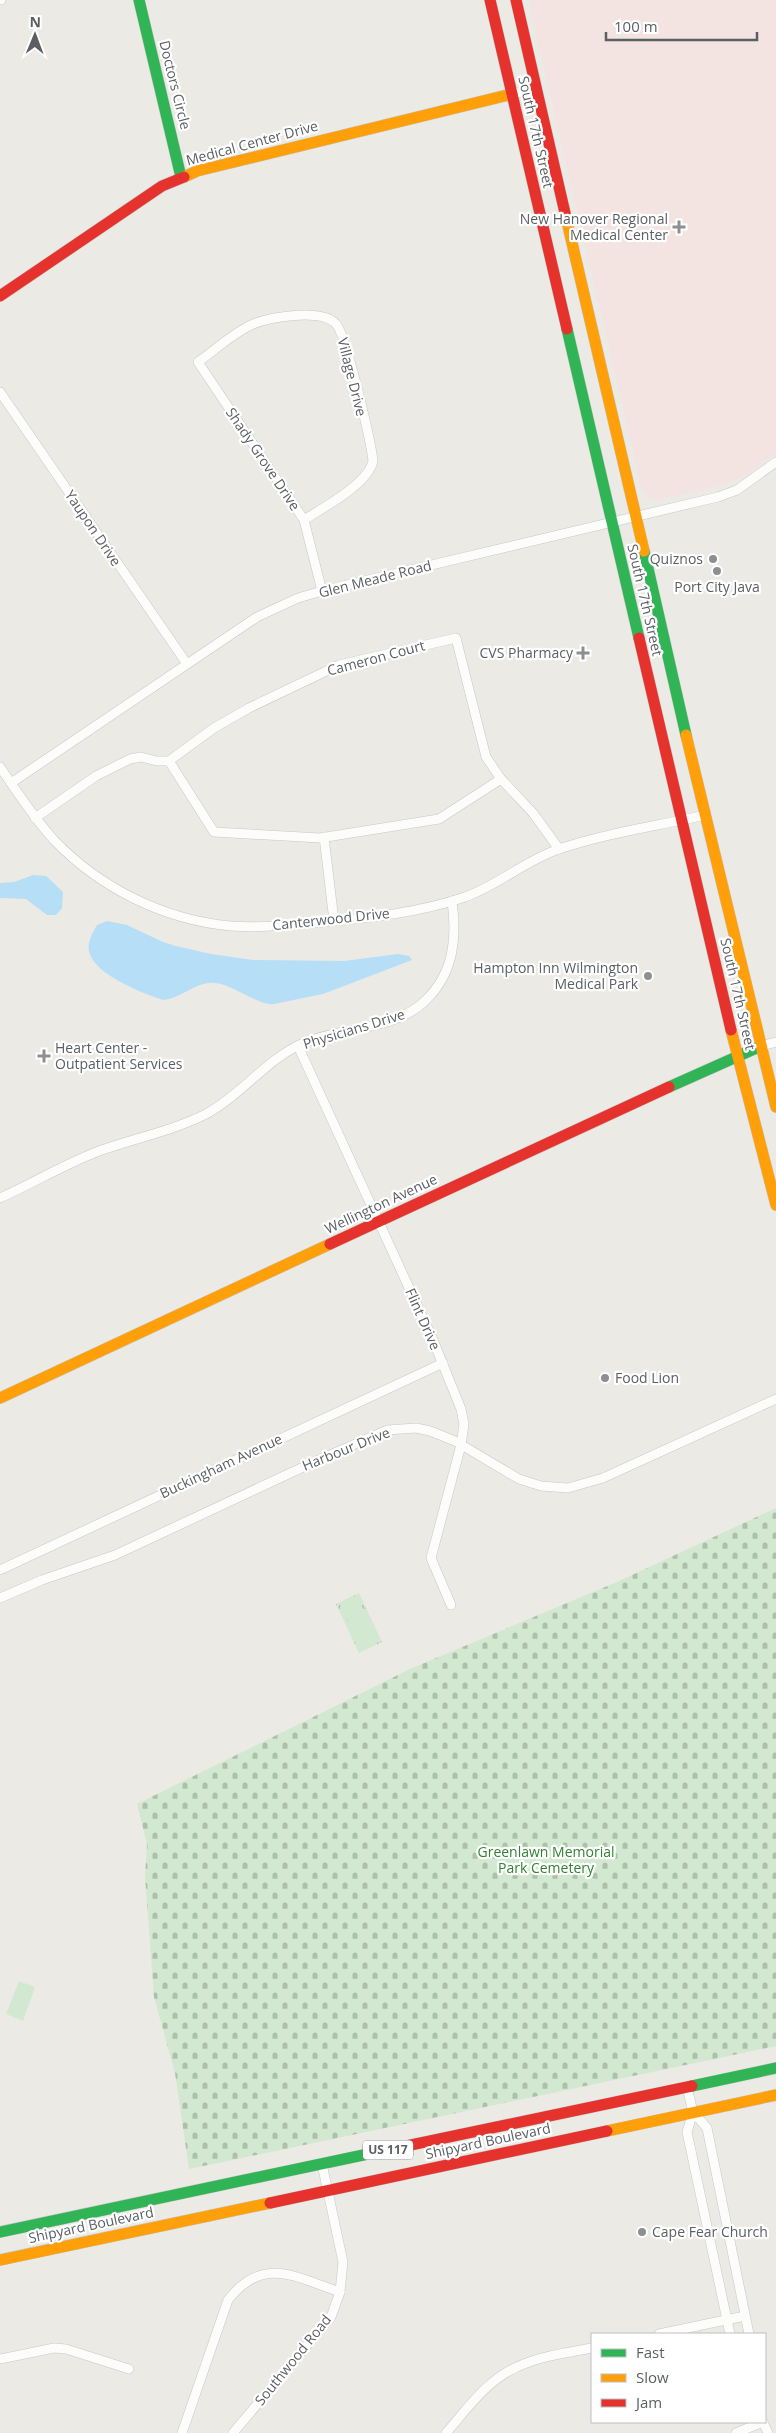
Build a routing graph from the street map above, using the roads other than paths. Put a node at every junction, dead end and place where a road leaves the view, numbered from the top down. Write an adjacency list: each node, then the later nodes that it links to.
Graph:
1 (139, 0): 6 (main road, Doctors Circle)
2 (490, 0): 5 (main road, South 17th Street)
3 (516, 0): 4 (main road, South 17th Street)
4 (537, 89): 5 (street); 11 (main road, South 17th Street)
5 (512, 94): 6 (main road, Medical Center Drive); 13 (main road, South 17th Street)
6 (181, 177): 7 (main road, Medical Center Drive)
7 (0, 296)
8 (198, 362): 12 (street, Shady Grove Drive); 12 (street, Village Drive)
9 (0, 392): 15 (street, Yaupon Drive)
10 (776, 462): 11 (street, Glen Meade Road)
11 (636, 515): 13 (street, Glen Meade Road); 20 (main road, South 17th Street)
12 (304, 520): 14 (street, Shady Grove Drive)
13 (610, 521): 14 (street, Glen Meade Road); 22 (main road, South 17th Street)
14 (322, 591): 15 (street, Glen Meade Road)
15 (187, 664): 19 (street, Glen Meade Road)
16 (169, 761): 18 (street, Cameron Court); 21 (street); 23 (street)
17 (0, 767): 19 (street, Canterwood Drive)
18 (500, 779): 23 (street); 24 (street, Cameron Court)
19 (11, 783): 21 (street, Canterwood Drive)
20 (705, 815): 22 (street, Canterwood Drive); 29 (main road, South 17th Street)
21 (35, 818): 26 (street, Canterwood Drive)
22 (681, 820): 24 (street, Canterwood Drive); 30 (main road, South 17th Street)
23 (324, 837): 26 (street)
24 (559, 849): 25 (street, Canterwood Drive)
25 (452, 901): 26 (street, Canterwood Drive); 28 (street, Physicians Drive)
26 (334, 921)
27 (776, 1042): 29 (street, Wellington Avenue)
28 (298, 1046): 32 (street, Physicians Drive); 34 (street, Flint Drive)
29 (761, 1046): 30 (main road, Wellington Avenue); 31 (main road, South 17th Street)
30 (737, 1055): 33 (main road, South 17th Street); 34 (main road, Wellington Avenue)
31 (776, 1107)
32 (0, 1198)
33 (776, 1205)
34 (379, 1221): 35 (street, Flint Drive); 36 (main road, Wellington Avenue)
35 (443, 1363): 38 (street, Flint Drive); 39 (street, Buckingham Avenue)
36 (0, 1398)
37 (776, 1399): 38 (street, Harbour Drive)
38 (462, 1445): 40 (street, Harbour Drive); 41 (street, Flint Drive)
39 (0, 1570)
40 (0, 1598)
41 (451, 1605)
42 (776, 2068): 43 (main road, Shipyard Boulevard / US 117)
43 (687, 2087): 45 (street); 46 (main road, Shipyard Boulevard / US 117)
44 (776, 2095): 45 (main road, Shipyard Boulevard / US 117)
45 (693, 2112): 47 (main road, Shipyard Boulevard / US 117); 51 (street); 52 (street)
46 (322, 2164): 47 (street, Southwood Road); 48 (main road, Shipyard Boulevard / US 117)
47 (328, 2190): 49 (main road, Shipyard Boulevard / US 117); 50 (street, Southwood Road)
48 (0, 2232)
49 (0, 2260)
50 (340, 2292): 60 (street); 61 (street, Southwood Road)
51 (745, 2316): 52 (street); 55 (street)
52 (726, 2320): 53 (street); 54 (street)
53 (664, 2333)
54 (730, 2333)
55 (749, 2333)
56 (591, 2348): 62 (street)
57 (0, 2359): 58 (street)
58 (129, 2369)
59 (761, 2423): 63 (street)
60 (182, 2433)
61 (233, 2433)
62 (446, 2433)
63 (736, 2433)

